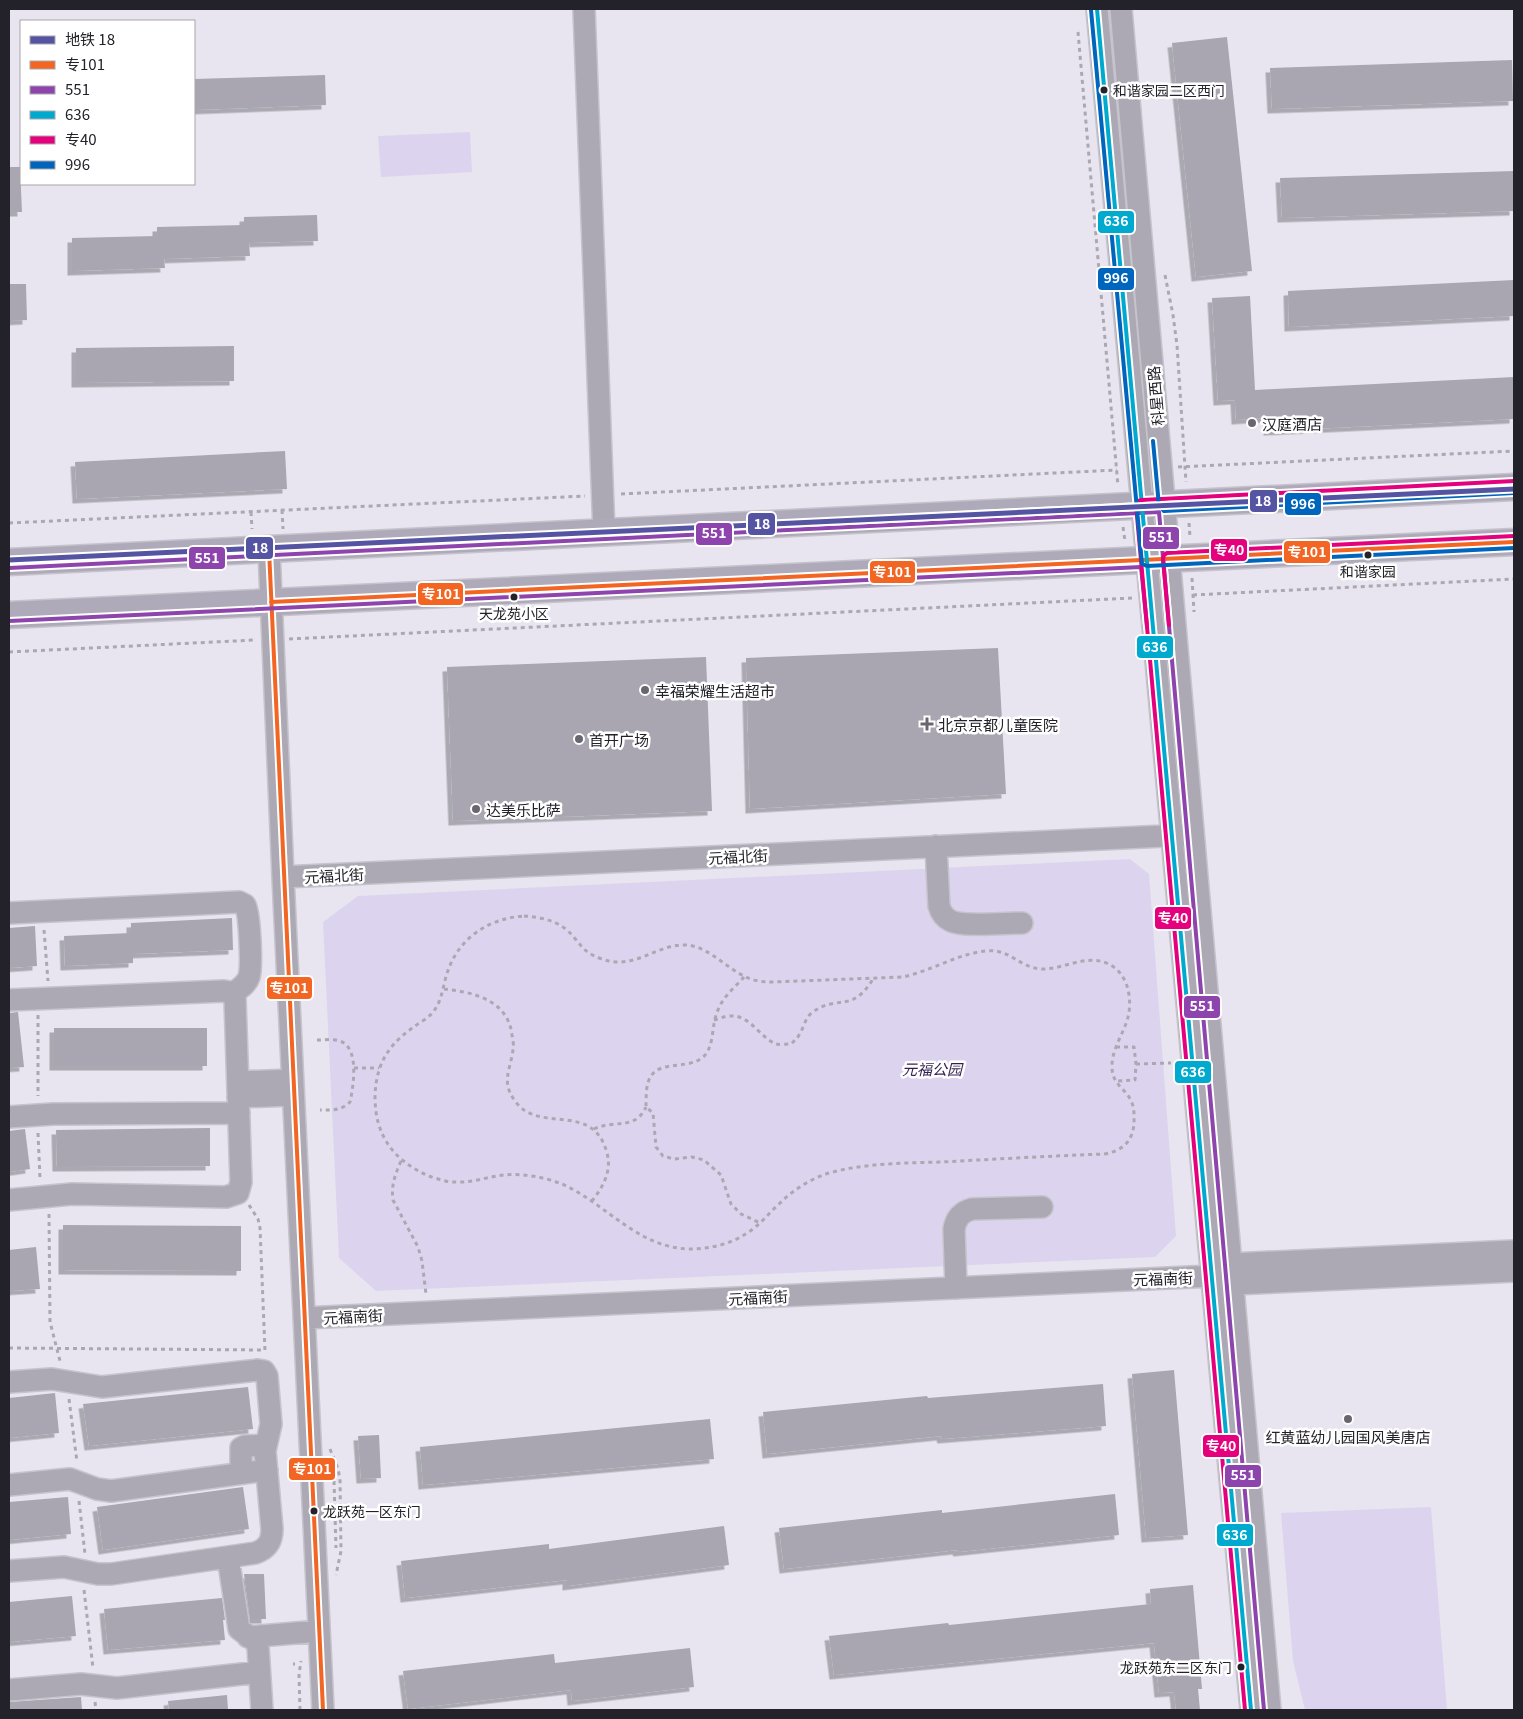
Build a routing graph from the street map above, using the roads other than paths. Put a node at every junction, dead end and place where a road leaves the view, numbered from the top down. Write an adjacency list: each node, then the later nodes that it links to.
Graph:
1 (584, 9): 6 (street)
2 (1098, 9): 5 (street, 科星西路)
3 (1121, 9): 5 (street, 科星西路)
4 (1514, 488): 5 (main road)
5 (1153, 505): 6 (main road); 9 (street, 科星西路)
6 (604, 533): 8 (main road)
7 (1514, 542): 9 (main road)
8 (269, 550): 10 (main road); 11 (street)
9 (1158, 559): 11 (main road); 13 (street, 科星西路); 14 (street, 科星西路)
10 (9, 562)
11 (271, 602): 12 (main road); 16 (street)
12 (9, 615)
13 (1194, 834): 14 (street, 元福北街); 28 (street, 科星西路)
14 (1172, 835): 15 (street, 元福北街); 29 (street, 科星西路)
15 (936, 846): 16 (street, 元福北街); 18 (street)
16 (283, 878): 21 (street)
17 (9, 913): 19 (street)
18 (1022, 923)
19 (232, 994): 20 (street); 22 (street)
20 (9, 1000)
21 (293, 1087): 22 (street); 31 (street)
22 (238, 1097): 23 (street); 24 (street)
23 (9, 1117)
24 (9, 1200)
25 (1042, 1207): 30 (street)
26 (1514, 1251): 28 (street, 元福南街)
27 (1514, 1271): 28 (street, 元福南街)
28 (1232, 1274): 29 (street, 元福南街); 46 (street, 科星西路)
29 (1212, 1276): 30 (street, 元福南街); 45 (street, 科星西路)
30 (956, 1288): 31 (street, 元福南街)
31 (304, 1318): 39 (street)
32 (9, 1382): 33 (street)
33 (266, 1445): 34 (street); 35 (street)
34 (266, 1470): 35 (street); 37 (street)
35 (241, 1473): 36 (street)
36 (9, 1485)
37 (228, 1557): 38 (street); 40 (street)
38 (9, 1571)
39 (320, 1636): 40 (street); 44 (street)
40 (253, 1642): 41 (street)
41 (259, 1672): 42 (street); 43 (street)
42 (9, 1690)
43 (262, 1710)
44 (323, 1710)
45 (1251, 1710)
46 (1270, 1710)

